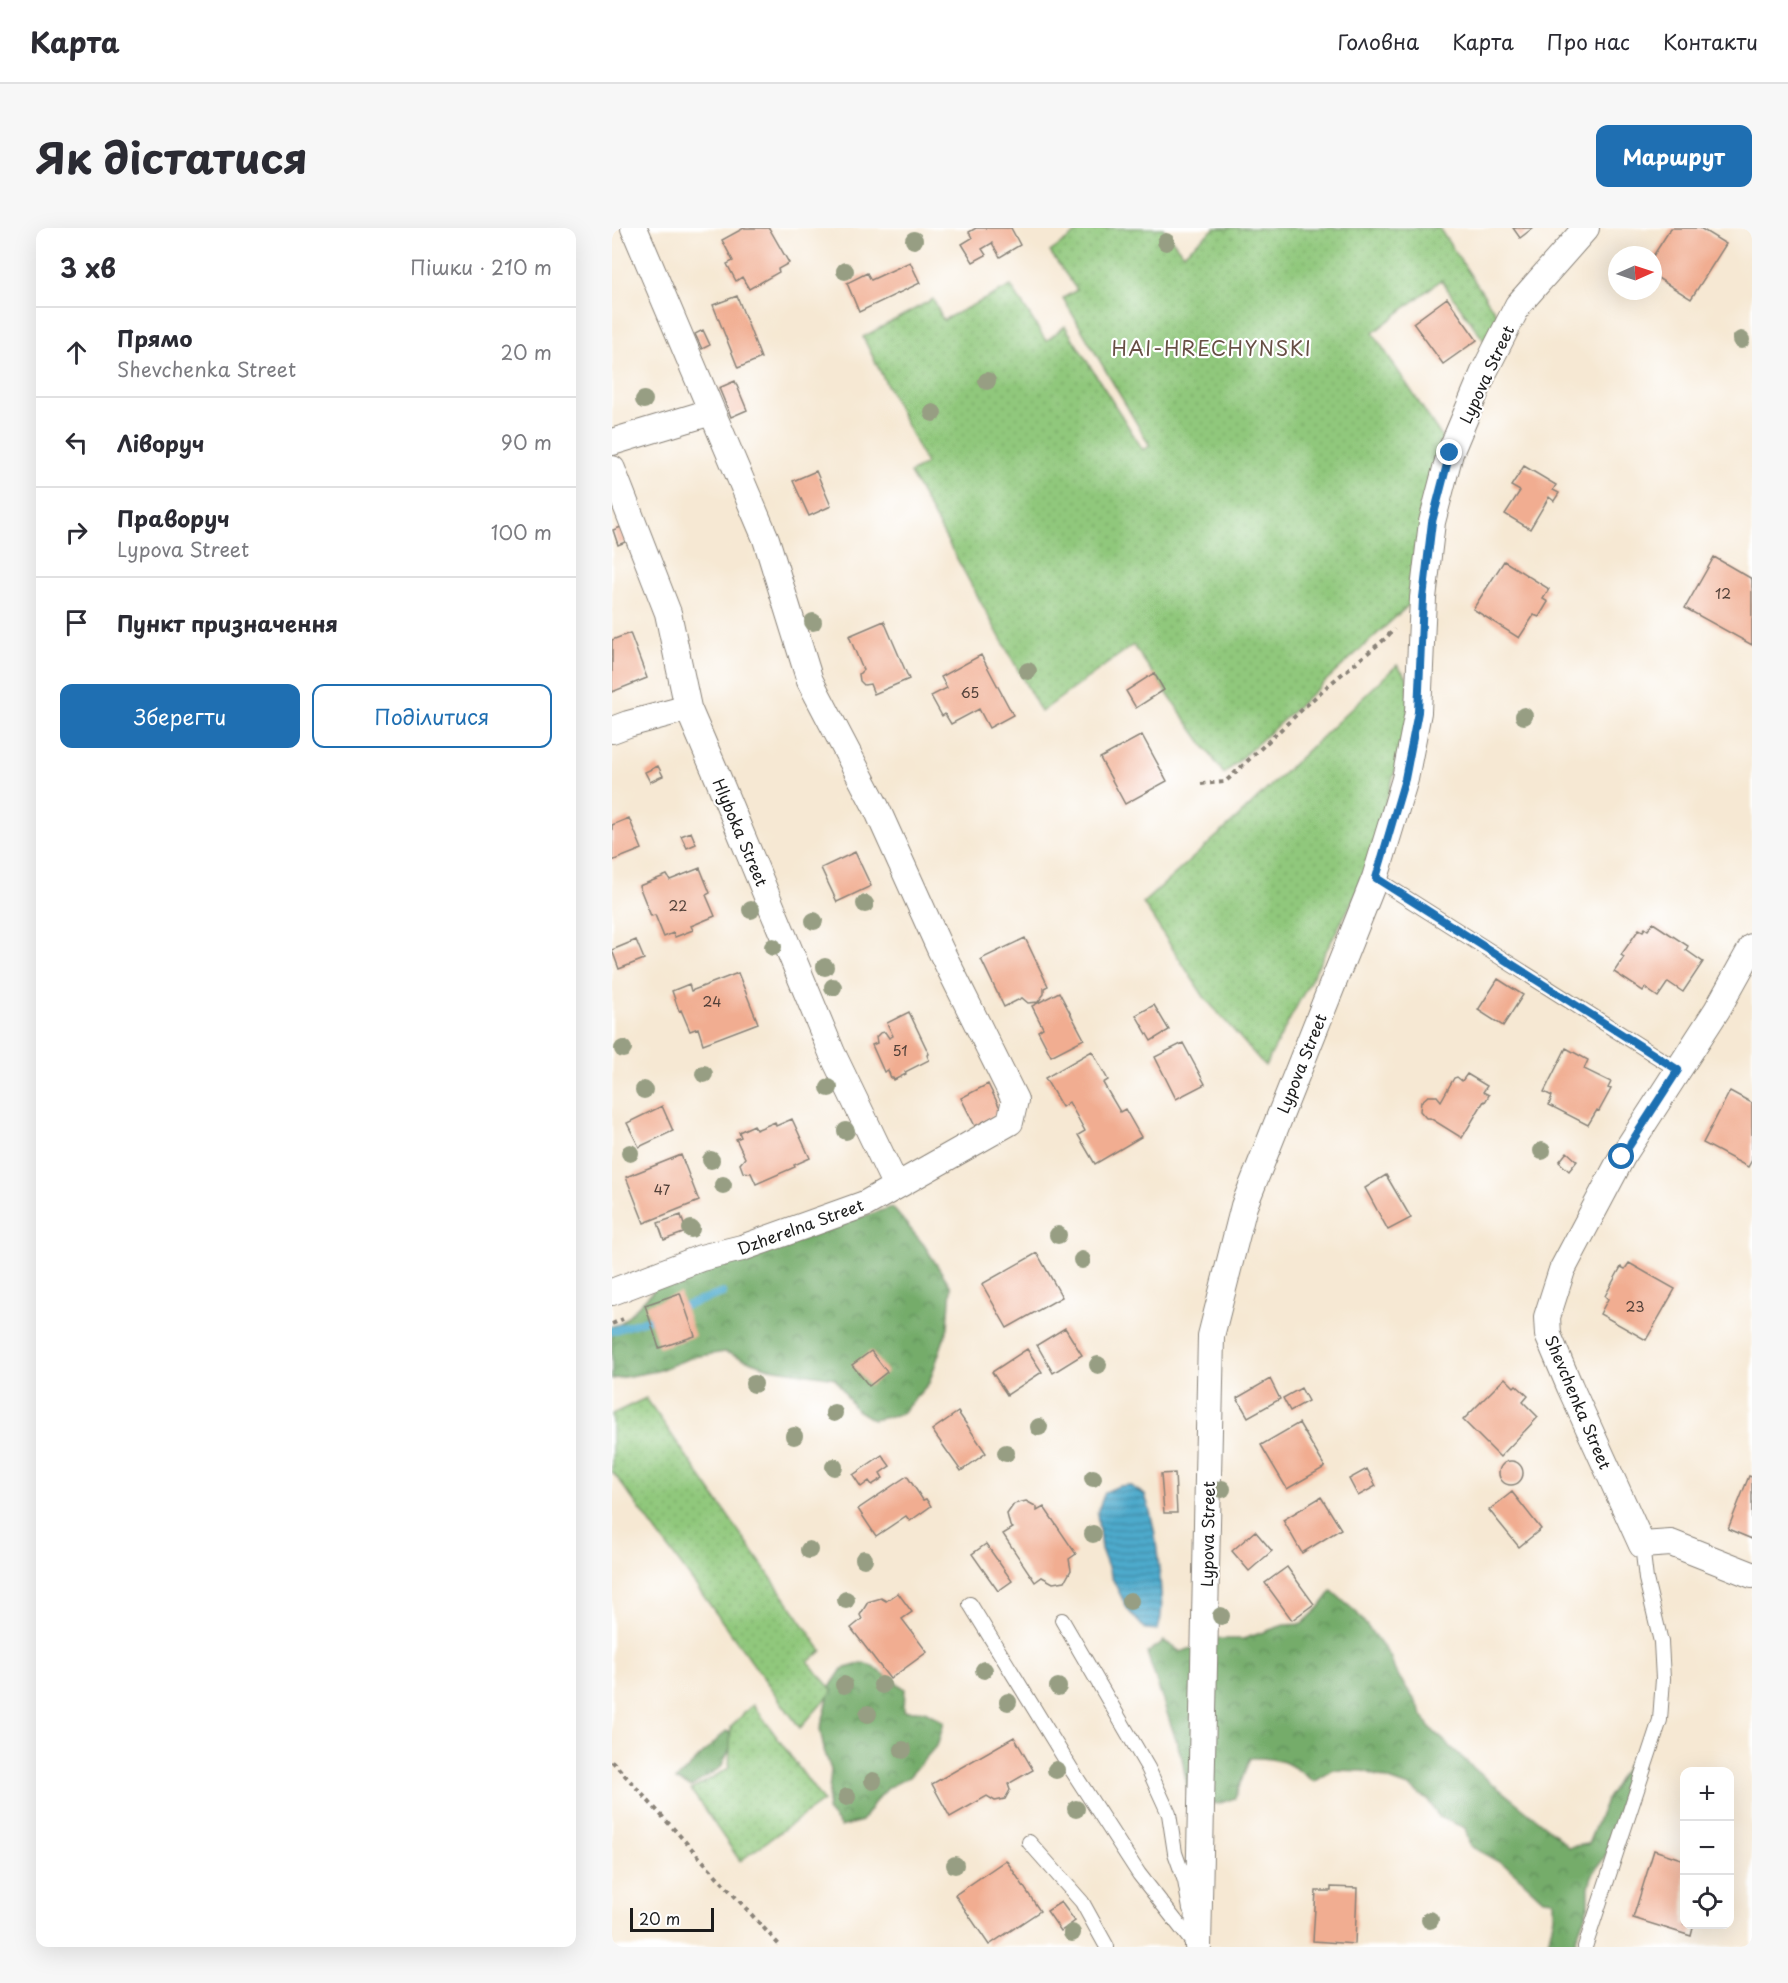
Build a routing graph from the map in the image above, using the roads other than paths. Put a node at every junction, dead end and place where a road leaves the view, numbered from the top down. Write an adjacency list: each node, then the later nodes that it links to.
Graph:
1 (634, 228): 3 (street)
2 (1586, 228): 8 (street, Lypova Street)
3 (711, 412): 4 (street); 11 (street, Dzherelna Street)
4 (612, 442)
5 (612, 469): 6 (street, Hlyboka Street)
6 (688, 708): 7 (street); 11 (street, Hlyboka Street)
7 (612, 730)
8 (1376, 878): 10 (lane); 19 (street, Lypova Street)
9 (1752, 947): 10 (street, Shevchenka Street)
10 (1678, 1070): 13 (street, Shevchenka Street)
11 (897, 1186): 12 (street, Dzherelna Street)
12 (612, 1292)
13 (1642, 1545): 14 (street); 20 (lane)
14 (1752, 1575)
15 (970, 1604): 19 (lane)
16 (1062, 1620): 19 (lane)
17 (1029, 1842): 18 (lane)
18 (1107, 1947)
19 (1197, 1947)
20 (1585, 1947)

